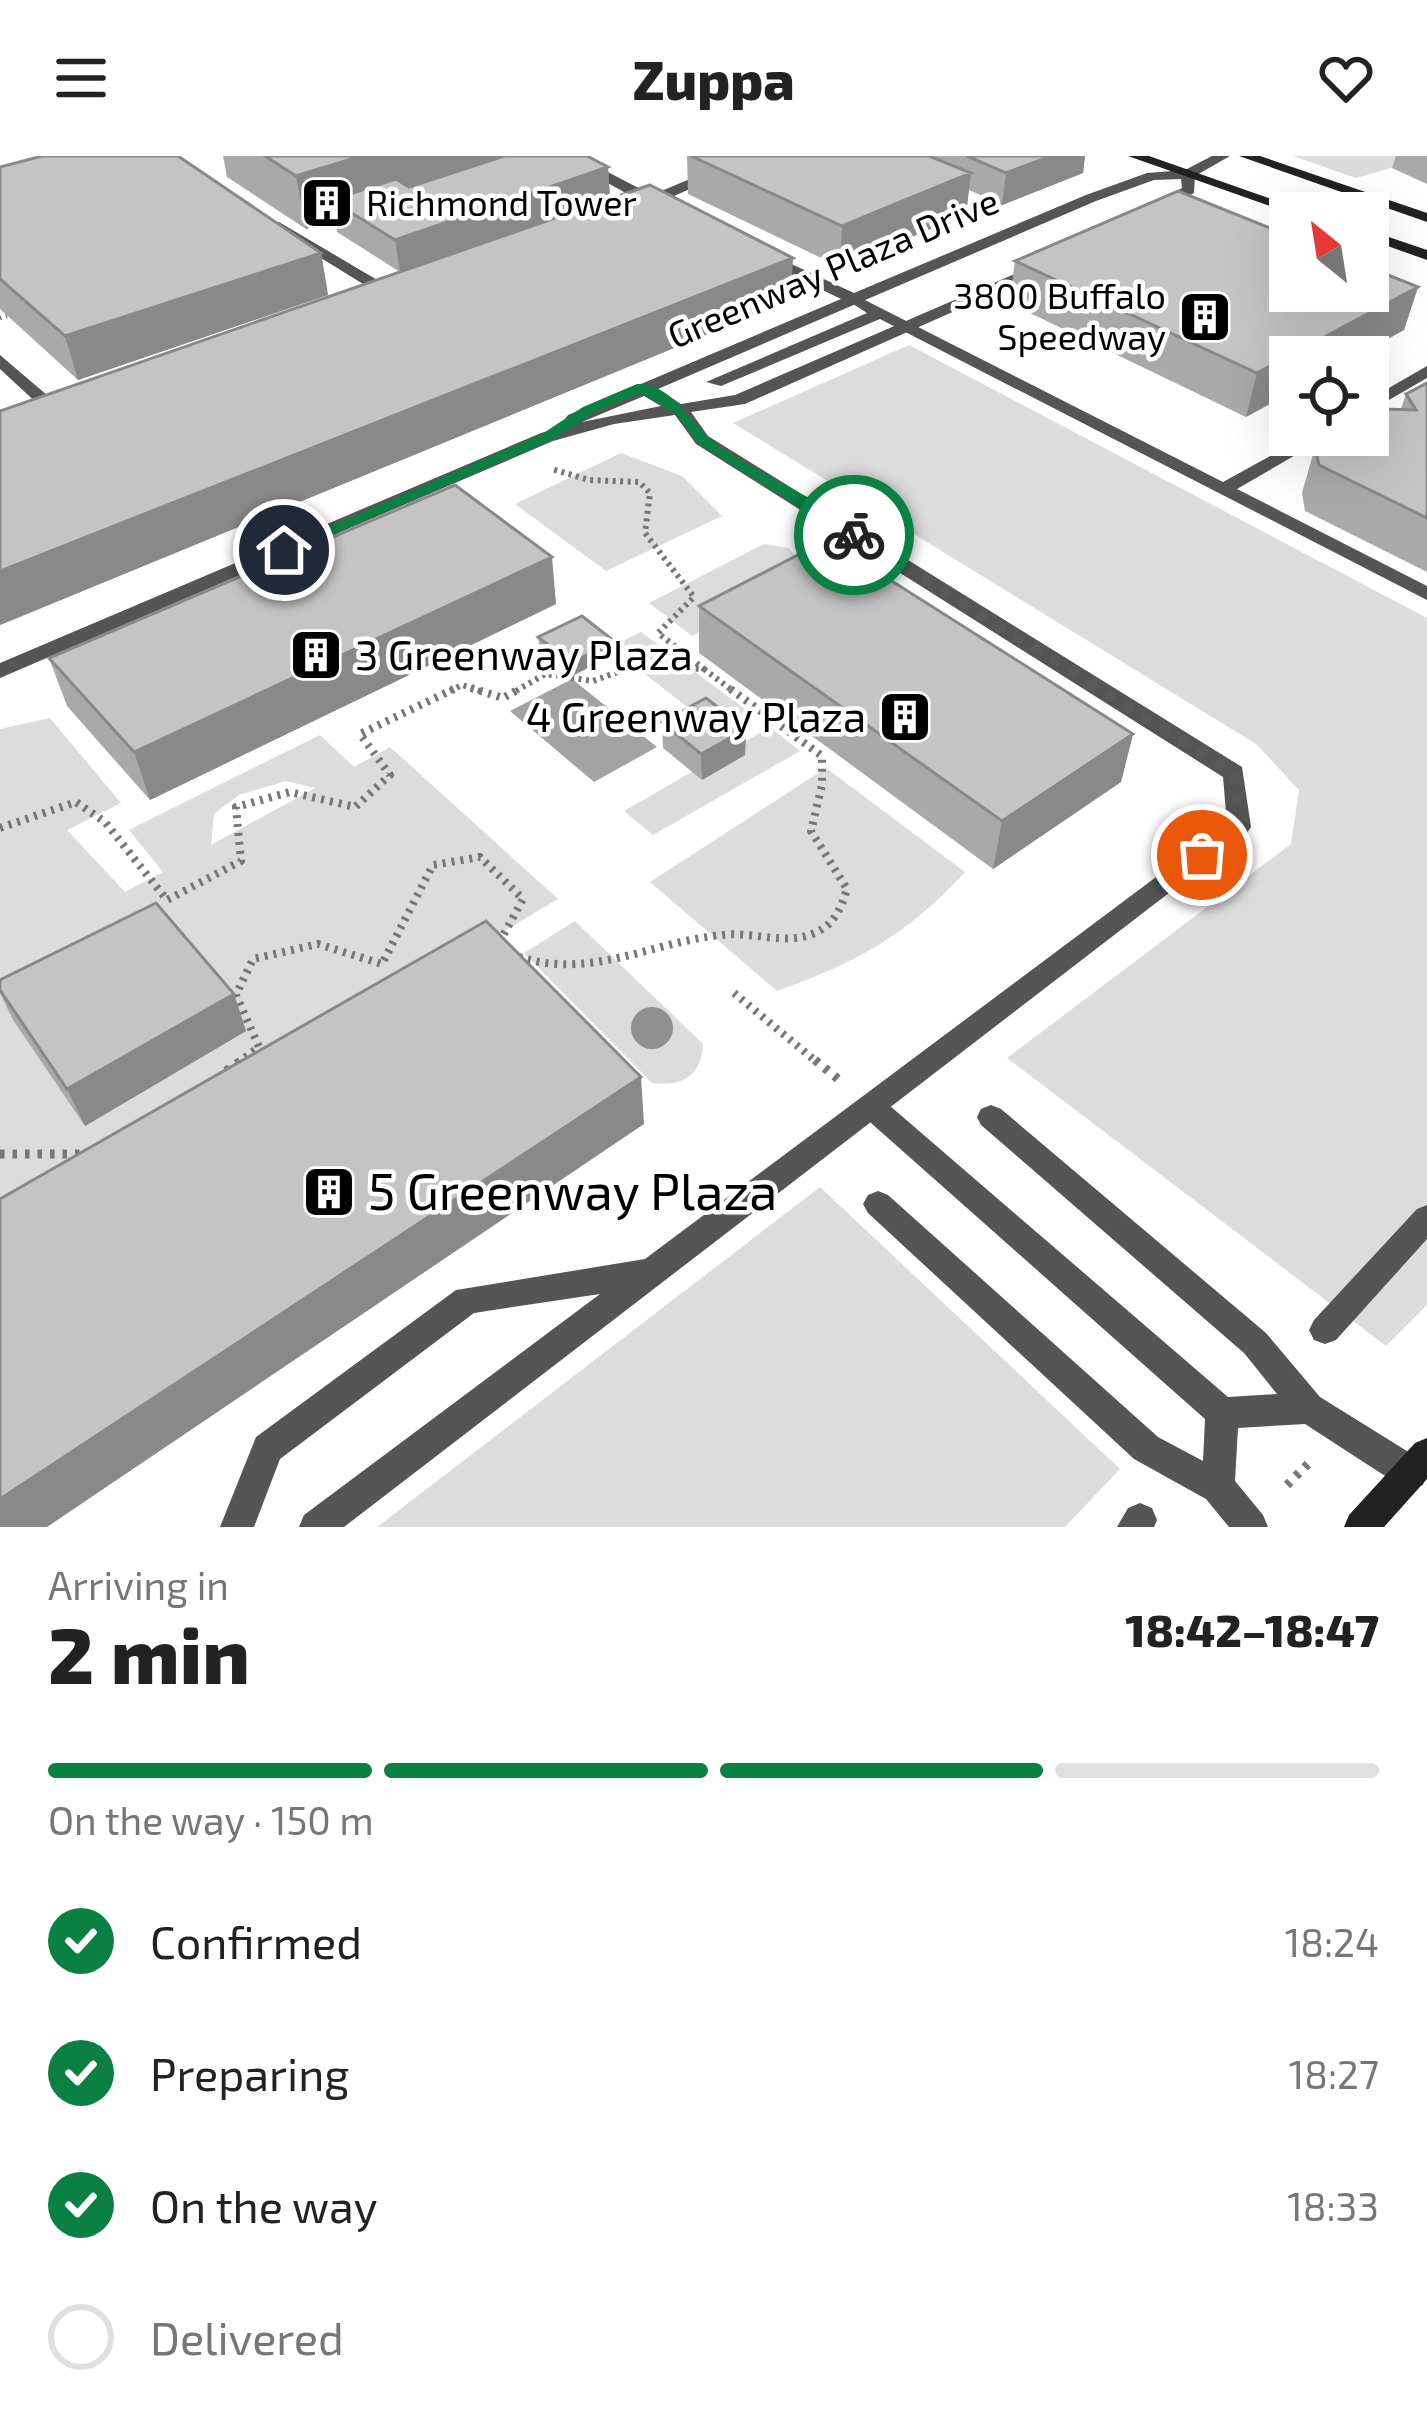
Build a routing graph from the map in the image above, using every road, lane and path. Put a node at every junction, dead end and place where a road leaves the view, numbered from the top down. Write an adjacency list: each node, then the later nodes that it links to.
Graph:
1 (566, 156): 8 (street)
2 (756, 156): 8 (street)
3 (1136, 156): 6 (main road)
4 (1223, 156): 6 (street, Greenway Plaza Drive)
5 (1246, 156): 12 (main road)
6 (1187, 174): 7 (main road); 13 (street, Greenway Plaza Drive); 20 (street, Greenway Plaza Drive)
7 (1269, 201)
8 (653, 202): 9 (street); 11 (street)
9 (674, 212)
10 (260, 214): 19 (street)
11 (632, 215)
12 (1427, 218)
13 (1148, 219)
14 (1389, 241): 16 (main road)
15 (756, 253): 20 (street)
16 (1427, 255)
17 (1061, 259): 23 (street, Greenway Plaza Drive)
18 (417, 289): 19 (street)
19 (395, 297): 21 (street)
20 (855, 300): 22 (street); 27 (street, Greenway Plaza Drive)
21 (373, 305)
22 (880, 313): 23 (street); 26 (street)
23 (908, 327): 30 (street, Greenway Plaza Drive); 36 (street)
24 (0, 360): 31 (street)
25 (1427, 371): 28 (street)
26 (715, 382)
27 (642, 387): 30 (street, Greenway Plaza Drive); 33 (street, Greenway Plaza Drive)
28 (1389, 394)
29 (86, 410): 31 (street)
30 (682, 412): 33 (street, Greenway Plaza Drive); 43 (street, Greenway Plaza Drive)
31 (64, 418): 32 (street)
32 (42, 426)
33 (547, 437): 39 (street)
34 (1283, 456): 36 (street)
35 (550, 468): 38 (path)
36 (1222, 490): 37 (street)
37 (1427, 594)
38 (704, 669): 40 (path); 42 (path)
39 (0, 671)
40 (0, 828)
41 (734, 993): 43 (path)
42 (215, 1079)
43 (872, 1107): 49 (street); 52 (street)
44 (991, 1117): 51 (street)
45 (101, 1144): 46 (path)
46 (0, 1154)
47 (878, 1204): 56 (street)
48 (1427, 1218): 50 (street)
49 (653, 1271): 57 (street); 58 (street)
50 (1325, 1330)
51 (1310, 1408): 52 (street); 54 (street)
52 (1222, 1413): 56 (street)
53 (1312, 1460): 55 (path)
54 (1419, 1464): 60 (main road)
55 (1287, 1486)
56 (1218, 1487): 59 (street)
57 (237, 1527)
58 (316, 1527)
59 (1252, 1527)
60 (1361, 1527)

